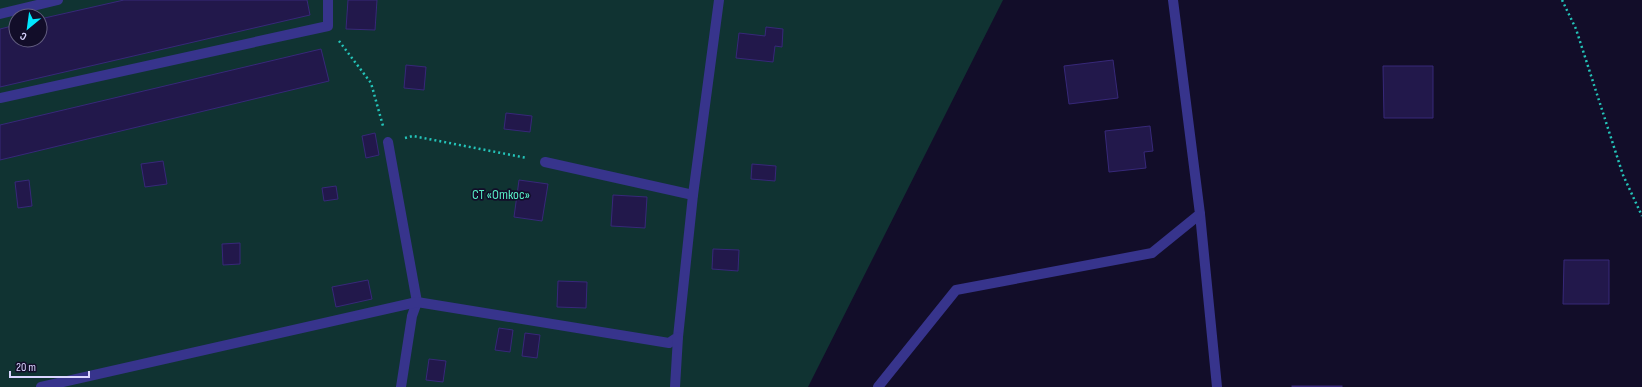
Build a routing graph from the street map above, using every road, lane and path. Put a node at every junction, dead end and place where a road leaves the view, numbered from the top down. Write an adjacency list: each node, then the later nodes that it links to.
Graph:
1 (58, 0): 6 (lane)
2 (328, 0): 7 (lane)
3 (719, 0): 11 (lane)
4 (1173, 0): 12 (lane)
5 (1562, 0): 13 (path)
6 (0, 14)
7 (328, 26): 8 (lane); 9 (path)
8 (0, 98)
9 (388, 142): 10 (path); 14 (lane)
10 (545, 162): 11 (lane)
11 (693, 195): 15 (lane)
12 (1200, 214): 19 (lane); 20 (lane)
13 (1642, 216)
14 (417, 302): 15 (lane); 16 (lane); 17 (lane)
15 (678, 337): 18 (lane)
16 (41, 387)
17 (401, 387)
18 (675, 387)
19 (878, 387)
20 (1217, 387)

